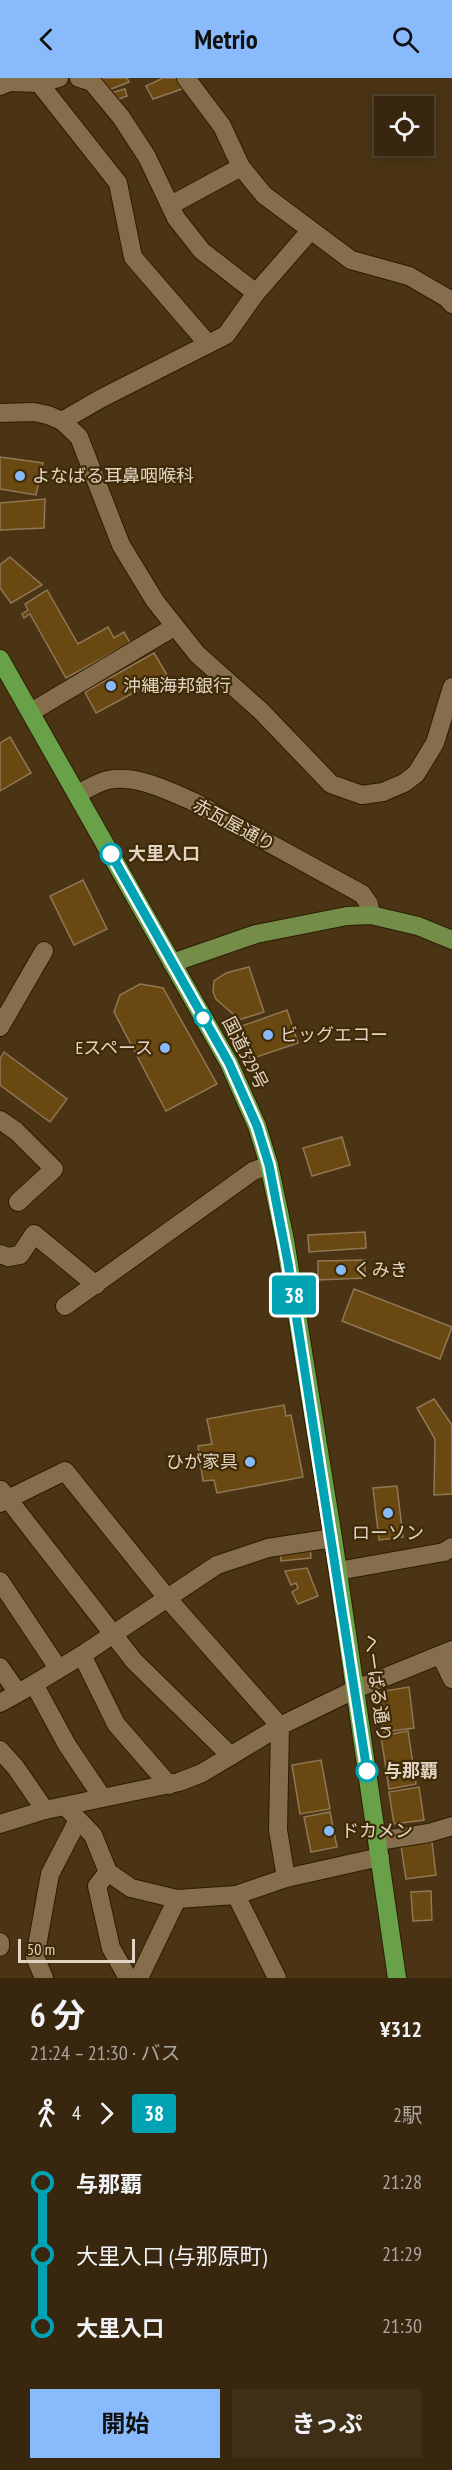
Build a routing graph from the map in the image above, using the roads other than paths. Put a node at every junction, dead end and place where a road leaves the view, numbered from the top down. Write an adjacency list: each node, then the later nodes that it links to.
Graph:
1 (59, 78): 5 (street)
2 (80, 78): 7 (street)
3 (186, 78): 6 (street)
4 (6, 82): 5 (street)
5 (39, 83): 11 (street)
6 (241, 167): 7 (street); 8 (street)
7 (171, 205): 9 (street)
8 (310, 231): 9 (street); 10 (street)
9 (256, 293): 11 (street)
10 (452, 304)
11 (208, 344): 13 (street)
12 (0, 413): 13 (street)
13 (62, 421): 14 (street)
14 (174, 627): 16 (street); 17 (street)
15 (0, 659): 17 (highway, 国道329号)
16 (452, 687)
17 (31, 712): 18 (highway, 国道329号)
18 (78, 794): 19 (street, 赤瓦屋通り); 22 (highway, 国道329号)
19 (371, 915): 20 (main road); 22 (main road)
20 (452, 940)
21 (44, 951): 23 (street)
22 (172, 963): 25 (highway, 国道329号)
23 (0, 1027)
24 (0, 1120): 26 (street)
25 (269, 1165): 28 (street); 31 (highway, 国道329号)
26 (18, 1202)
27 (0, 1254): 28 (street)
28 (96, 1285): 29 (street)
29 (65, 1306)
30 (2, 1497): 36 (street); 37 (street)
31 (328, 1511): 32 (highway, へーばる通り)
32 (333, 1538): 34 (highway, へーばる通り); 36 (street)
33 (452, 1546): 34 (street)
34 (338, 1571): 44 (highway, へーばる通り)
35 (0, 1581): 41 (street)
36 (168, 1599): 37 (street); 47 (street)
37 (112, 1634): 39 (street); 49 (street)
38 (447, 1653): 42 (street); 44 (street)
39 (82, 1655): 41 (street); 50 (street)
40 (0, 1667): 45 (street)
41 (58, 1668): 43 (street)
42 (452, 1679)
43 (34, 1684): 45 (street); 51 (street)
44 (356, 1689): 47 (street); 57 (highway, へーばる通り)
45 (18, 1693): 46 (street)
46 (0, 1703)
47 (280, 1726): 49 (street); 59 (street)
48 (0, 1750): 53 (street)
49 (231, 1756): 50 (street)
50 (169, 1785): 51 (street)
51 (102, 1797): 52 (street)
52 (65, 1806): 53 (street); 54 (street)
53 (45, 1810): 55 (street)
54 (78, 1820): 58 (street); 64 (street)
55 (0, 1824)
56 (452, 1826): 57 (street)
57 (379, 1849): 59 (street); 68 (highway, へーばる通り)
58 (108, 1872): 61 (street); 65 (street)
59 (286, 1878): 60 (street)
60 (236, 1895): 61 (street); 67 (street)
61 (177, 1899): 66 (street)
62 (0, 1942): 63 (street)
63 (0, 1947)
64 (44, 1978)
65 (128, 1978)
66 (139, 1978)
67 (277, 1978)
68 (397, 1978)

